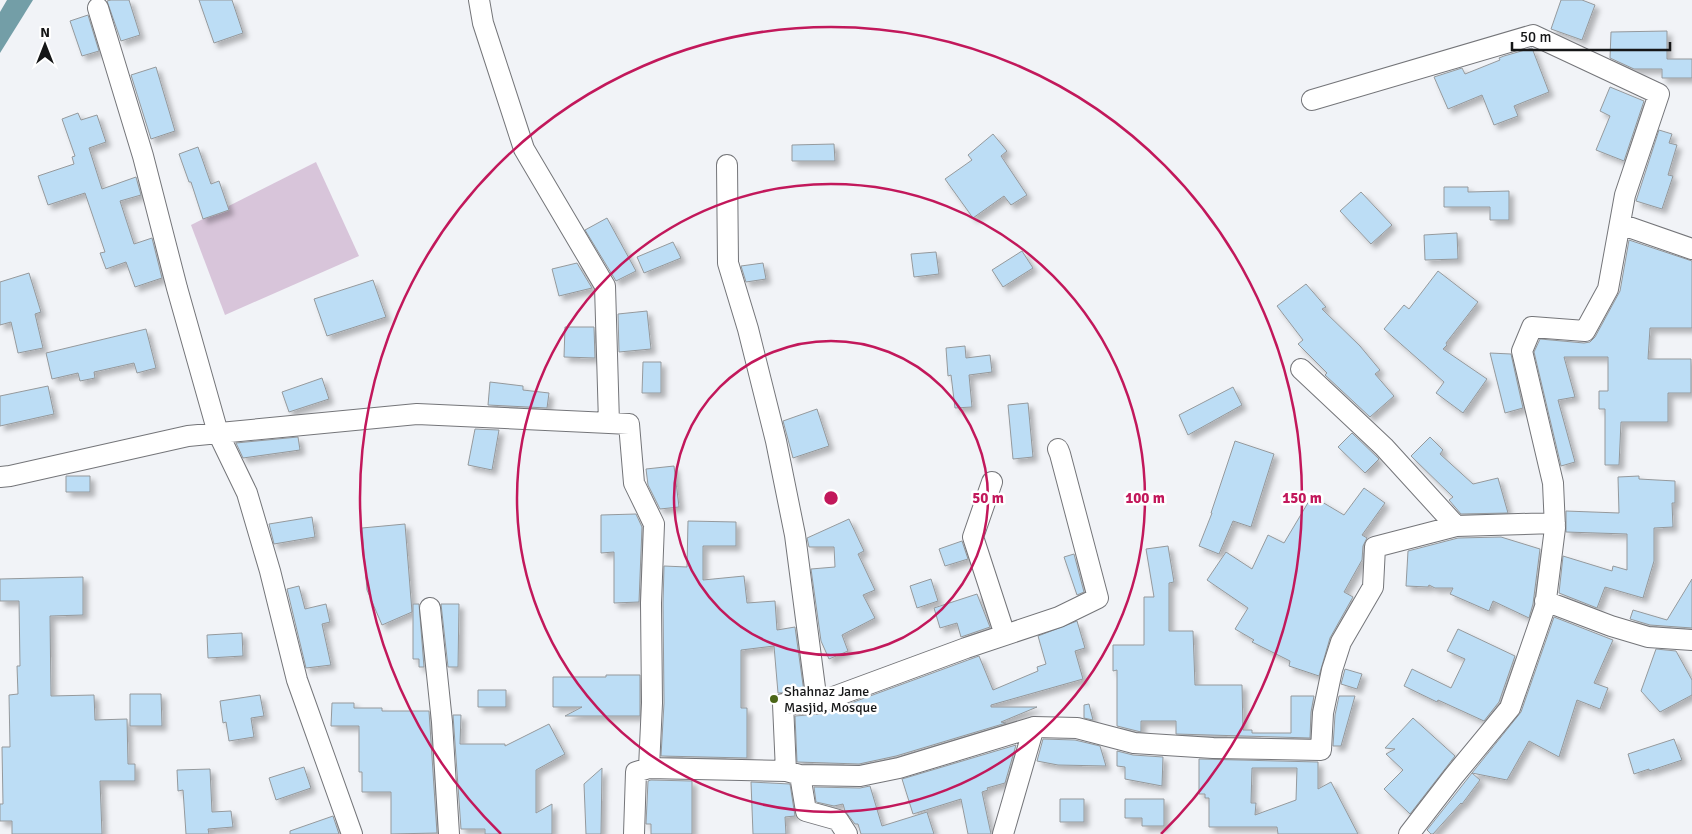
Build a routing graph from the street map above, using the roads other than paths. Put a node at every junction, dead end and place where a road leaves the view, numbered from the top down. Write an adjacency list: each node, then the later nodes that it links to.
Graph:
1 (479, 0): 8 (street)
2 (98, 8): 9 (street)
3 (1312, 100): 5 (street)
4 (727, 165): 19 (street)
5 (1620, 224): 6 (street); 13 (street)
6 (1692, 250)
7 (1301, 369): 14 (street)
8 (609, 423): 9 (street); 21 (street)
9 (218, 433): 11 (street); 23 (street)
10 (1058, 449): 17 (street)
11 (0, 476)
12 (992, 482): 17 (street)
13 (1555, 523): 14 (street); 15 (street)
14 (1456, 526): 20 (street)
15 (1545, 601): 18 (street); 28 (street)
16 (430, 608): 24 (street)
17 (1005, 635): 19 (street)
18 (1692, 640)
19 (817, 703): 22 (street)
20 (1034, 727): 22 (street); 27 (street)
21 (649, 768): 22 (street); 25 (street)
22 (793, 773): 26 (street)
23 (352, 834)
24 (449, 834)
25 (634, 834)
26 (847, 834)
27 (1003, 834)
28 (1409, 834)

